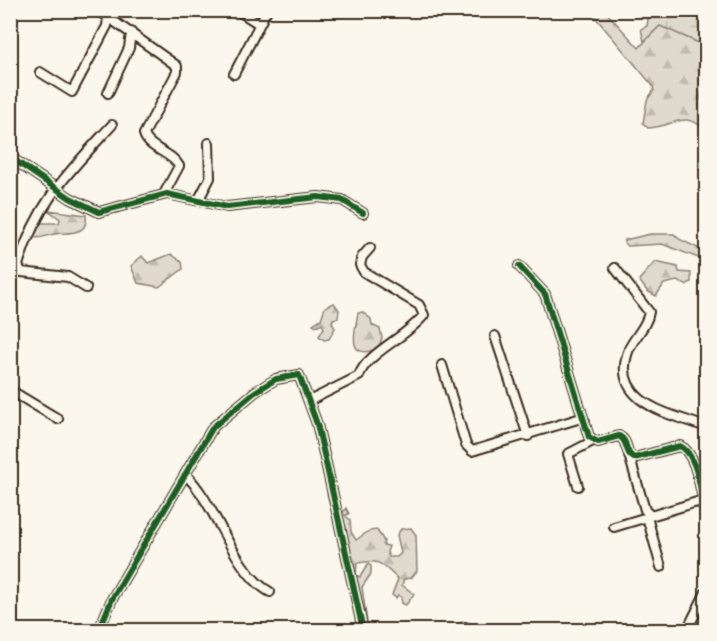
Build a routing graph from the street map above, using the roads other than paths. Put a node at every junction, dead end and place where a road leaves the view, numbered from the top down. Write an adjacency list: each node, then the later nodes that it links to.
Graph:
1 (98, 10): 4 (street)
2 (237, 10): 5 (street)
3 (267, 10): 5 (street)
4 (108, 16): 6 (street); 7 (street)
5 (259, 24): 8 (street)
6 (131, 32): 9 (street); 14 (street)
7 (40, 72)
8 (234, 74)
9 (108, 93)
10 (112, 125): 13 (street)
11 (209, 144): 15 (street)
12 (10, 157): 13 (street)
13 (55, 187): 14 (street); 20 (street)
14 (164, 194): 15 (street)
15 (199, 199): 16 (street)
16 (363, 213)
17 (370, 248): 24 (street)
18 (519, 266): 26 (street)
19 (615, 268): 27 (street)
20 (86, 288)
21 (495, 336): 28 (street)
22 (442, 365): 28 (street)
23 (10, 390): 25 (street)
24 (309, 401): 31 (street); 40 (street)
25 (58, 418)
26 (585, 421): 28 (street); 29 (street)
27 (706, 427)
28 (528, 436)
29 (593, 441): 30 (street); 32 (street)
30 (628, 454): 33 (street); 34 (street)
31 (185, 474): 38 (street); 39 (street)
32 (578, 486)
33 (706, 508): 34 (street)
34 (649, 517): 35 (street); 36 (street)
35 (614, 527)
36 (661, 567)
37 (706, 591): 43 (street)
38 (270, 592)
39 (99, 630)
40 (363, 630)
41 (458, 630): 42 (street)
42 (471, 630)
43 (687, 630)

